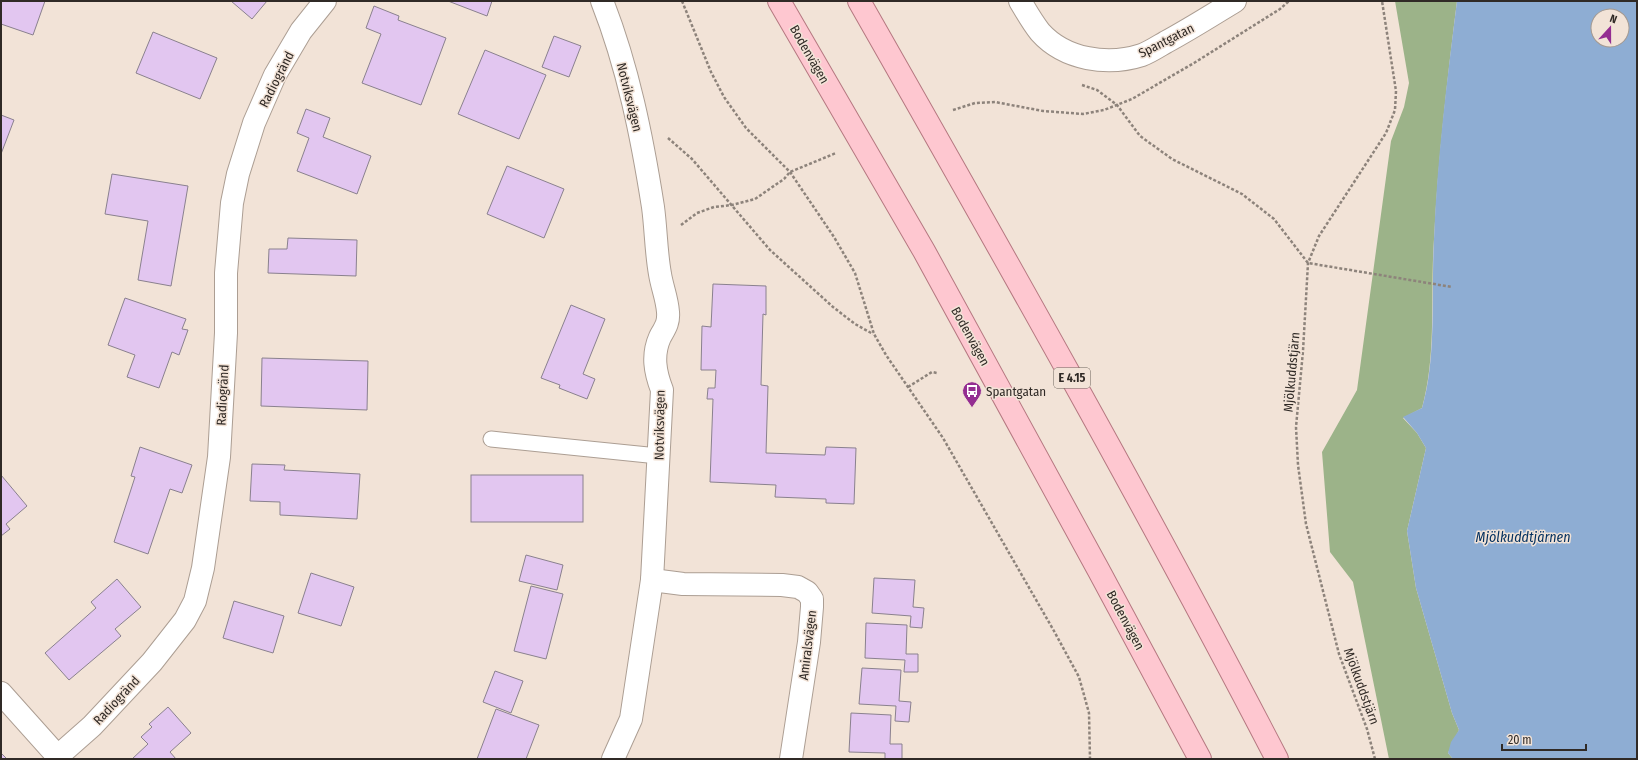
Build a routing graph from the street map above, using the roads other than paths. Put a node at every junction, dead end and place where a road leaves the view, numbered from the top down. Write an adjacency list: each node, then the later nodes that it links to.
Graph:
1 (325, 1): 11 (street, Radiogränd)
2 (602, 1): 8 (street, Notviksvägen)
3 (780, 1): 14 (main road, Bodenvägen)
4 (859, 1): 15 (main road, E 4.15)
5 (1020, 1): 6 (street, Spantgatan)
6 (1235, 1)
7 (491, 439): 8 (lane)
8 (658, 456): 9 (street, Notviksvägen)
9 (652, 580): 12 (street, Notviksvägen); 13 (street, Amiralsvägen)
10 (1, 693): 11 (street)
11 (59, 758)
12 (613, 759)
13 (791, 759)
14 (1200, 759)
15 (1277, 759)

